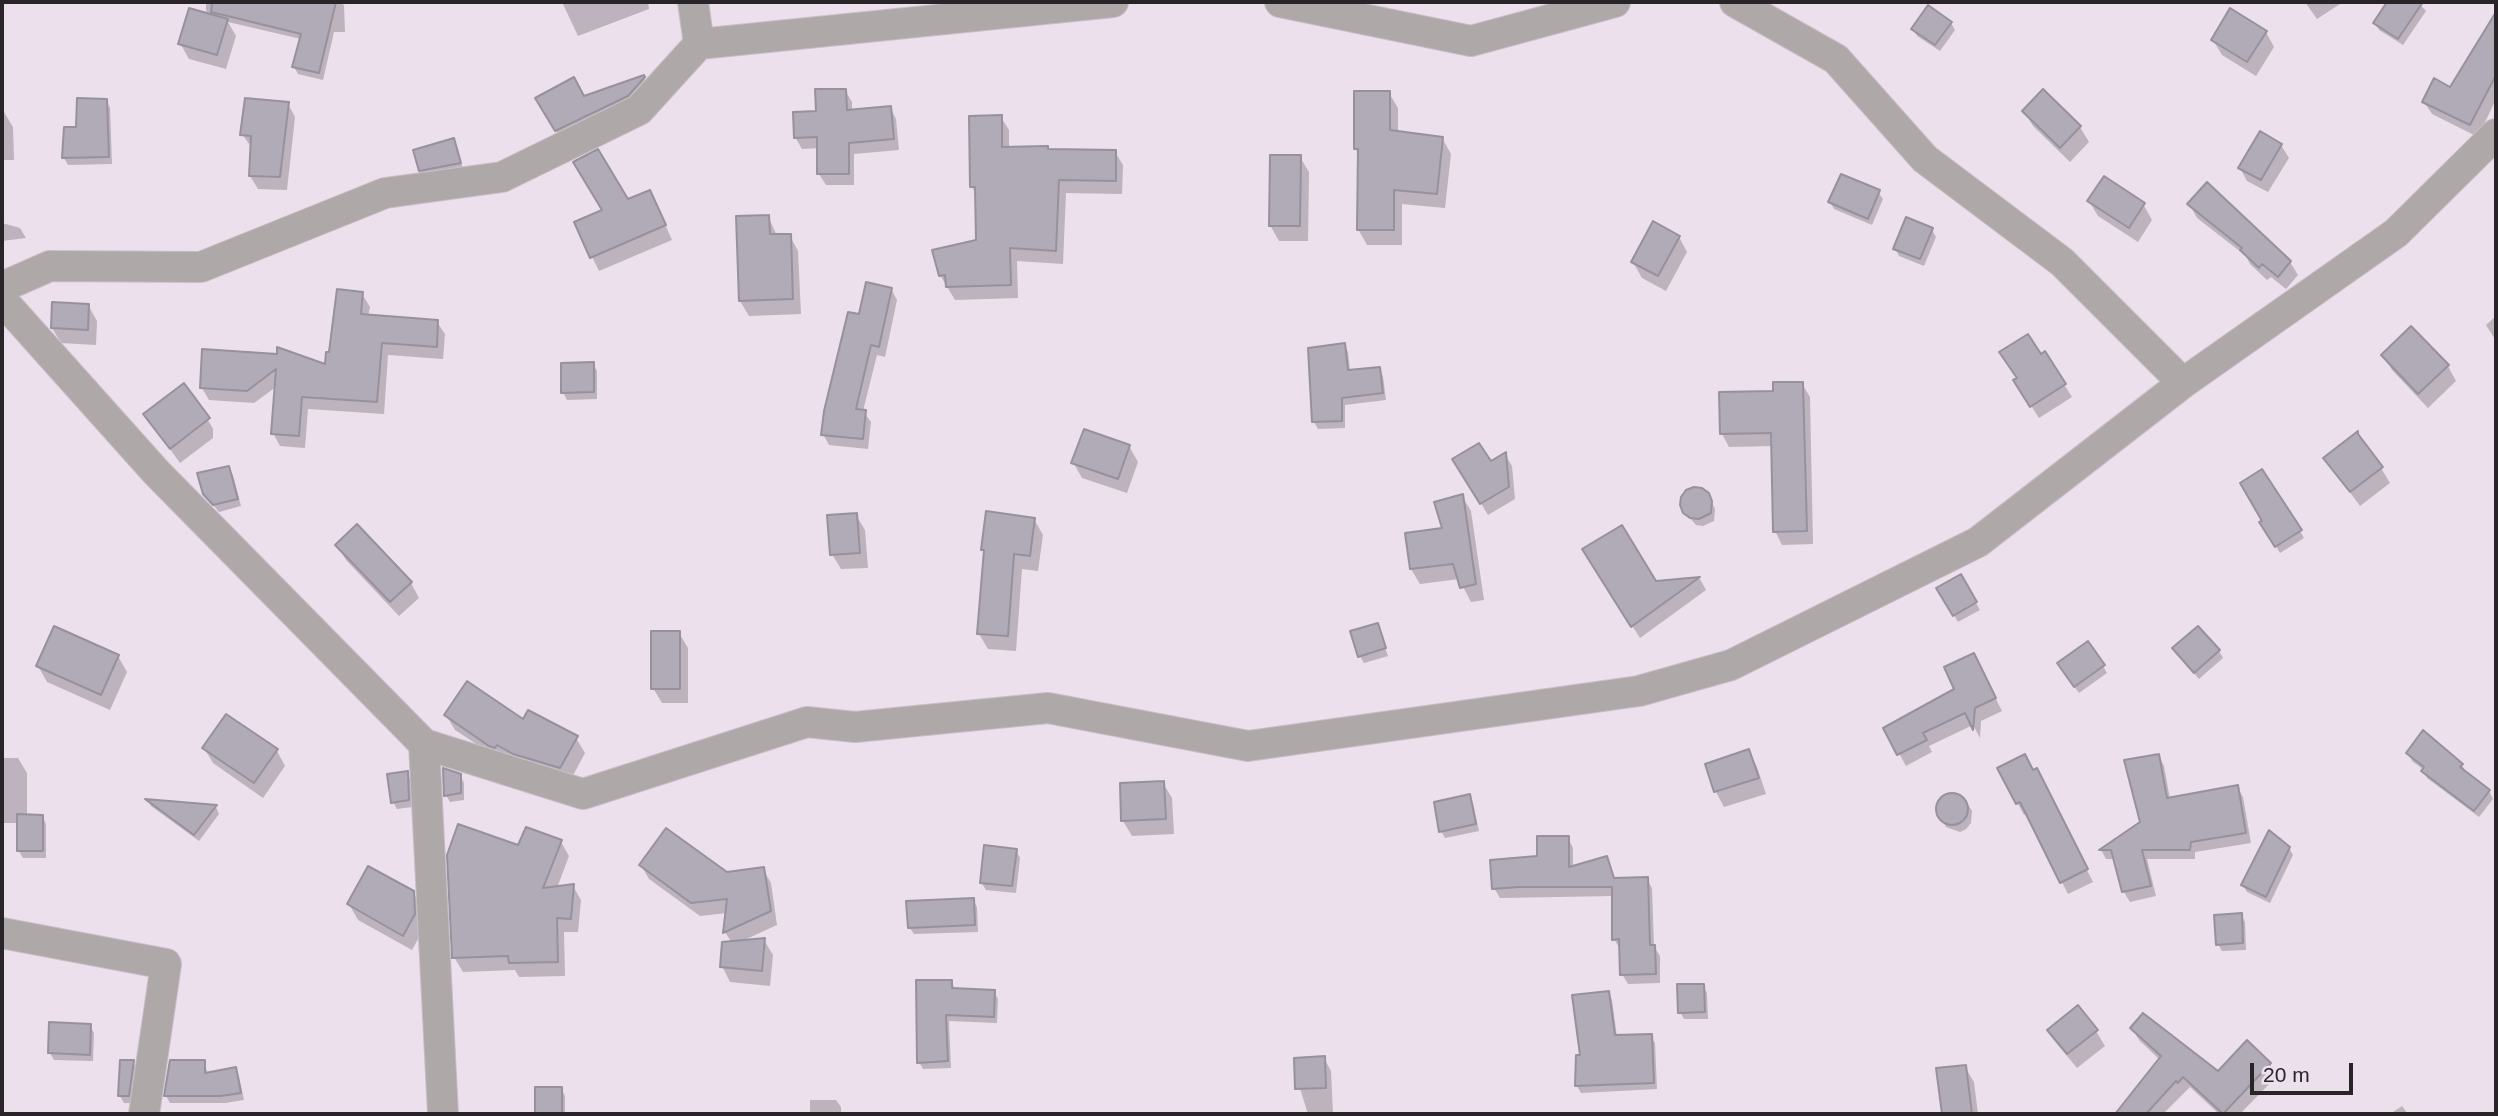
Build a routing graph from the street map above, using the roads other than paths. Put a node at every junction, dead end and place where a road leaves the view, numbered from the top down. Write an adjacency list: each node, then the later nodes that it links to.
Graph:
1 (693, 2): 6 (street)
2 (1113, 2): 6 (street)
3 (1280, 2): 4 (street)
4 (1615, 2)
5 (1735, 2): 10 (street)
6 (699, 44): 8 (street)
7 (2496, 134): 10 (street)
8 (2, 288)
9 (2, 300): 11 (street)
10 (2183, 383): 11 (street)
11 (424, 744): 14 (street)
12 (2, 933): 13 (street)
13 (144, 1114)
14 (443, 1114)

